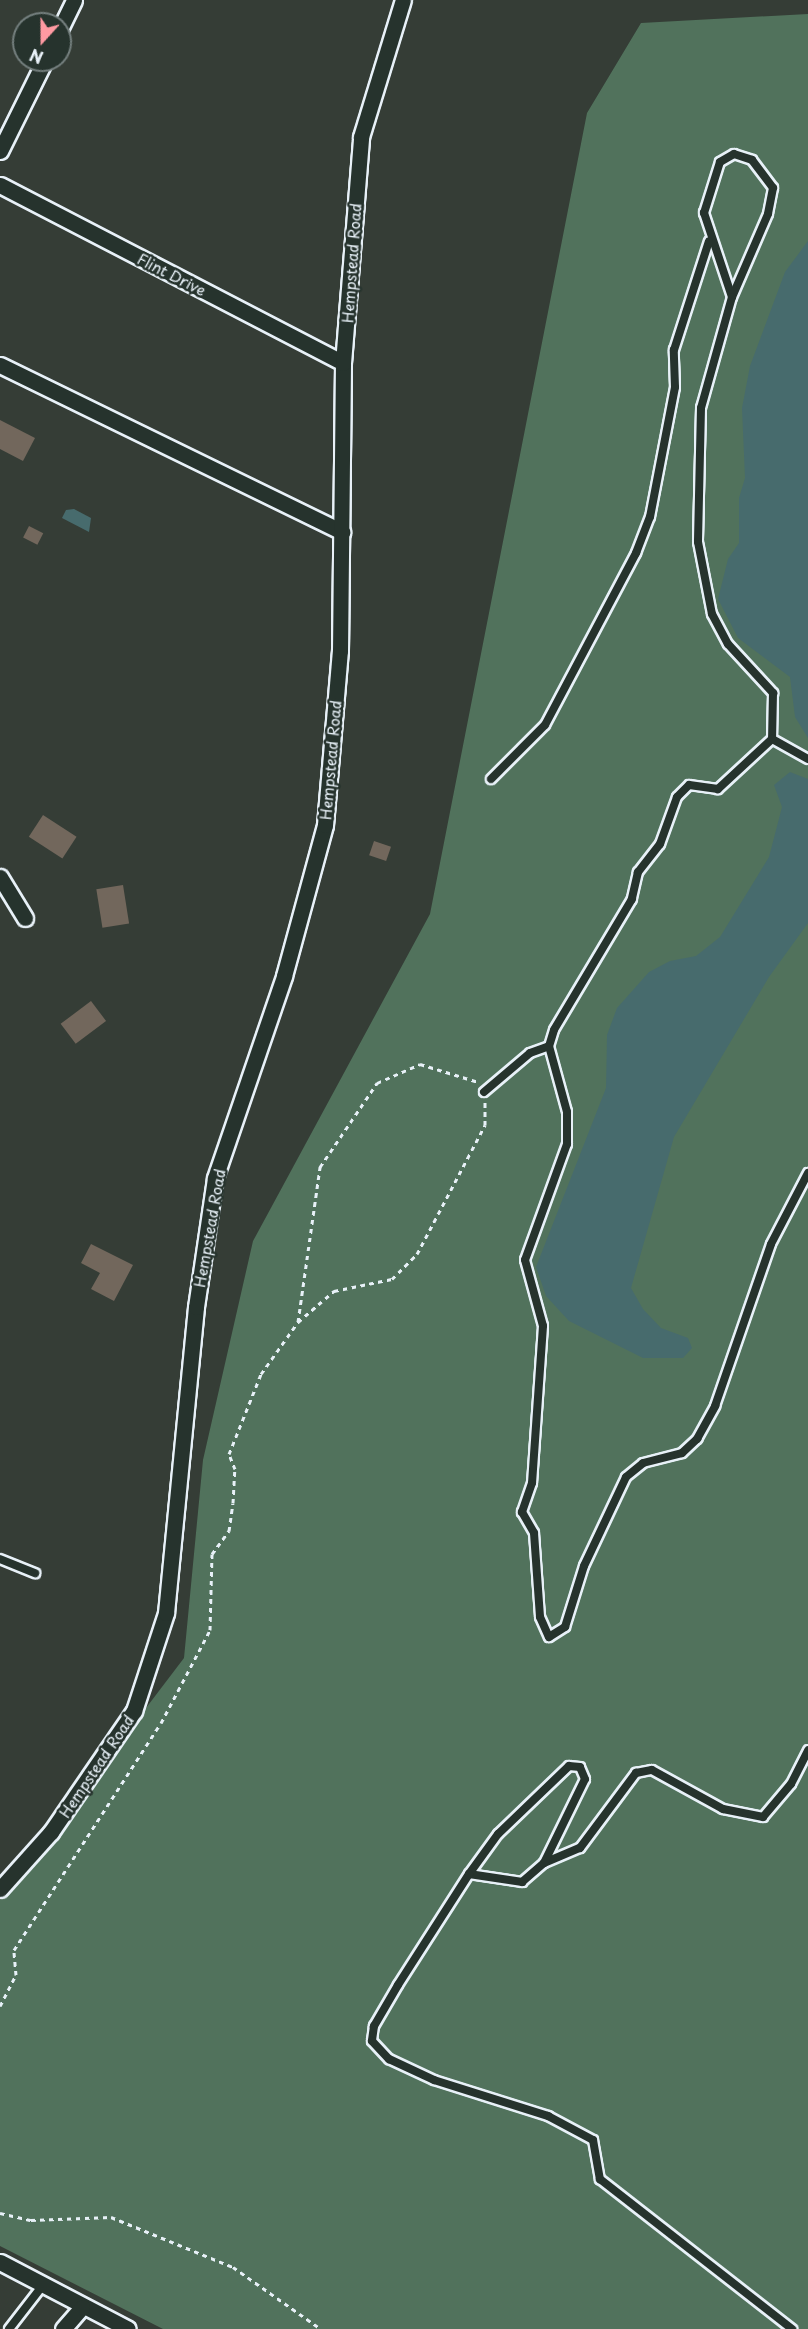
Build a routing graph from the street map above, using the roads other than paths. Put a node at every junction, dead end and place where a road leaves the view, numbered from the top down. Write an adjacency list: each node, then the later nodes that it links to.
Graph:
1 (403, 0): 7 (street, Hempstead Road)
2 (39, 72): 3 (street)
3 (0, 151)
4 (0, 185): 7 (street, Flint Drive)
5 (709, 241): 6 (lane); 6 (lane); 12 (lane)
6 (732, 297): 10 (lane)
7 (343, 363): 9 (street, Hempstead Road)
8 (0, 365): 9 (street)
9 (342, 532): 23 (street, Hempstead Road)
10 (772, 739): 11 (lane); 15 (lane)
11 (808, 759)
12 (491, 778)
13 (0, 877): 14 (street)
14 (25, 918)
15 (549, 1046): 16 (lane); 17 (lane)
16 (484, 1092)
17 (808, 1173)
18 (0, 1558): 19 (lane)
19 (35, 1573)
20 (808, 1750): 21 (lane)
21 (544, 1863): 22 (lane); 22 (lane)
22 (469, 1874): 30 (lane)
23 (0, 1889)
24 (0, 2262): 25 (street)
25 (43, 2285): 26 (street); 27 (lane)
26 (82, 2307): 28 (street); 29 (street)
27 (9, 2329)
28 (63, 2329)
29 (128, 2329)
30 (792, 2329)

